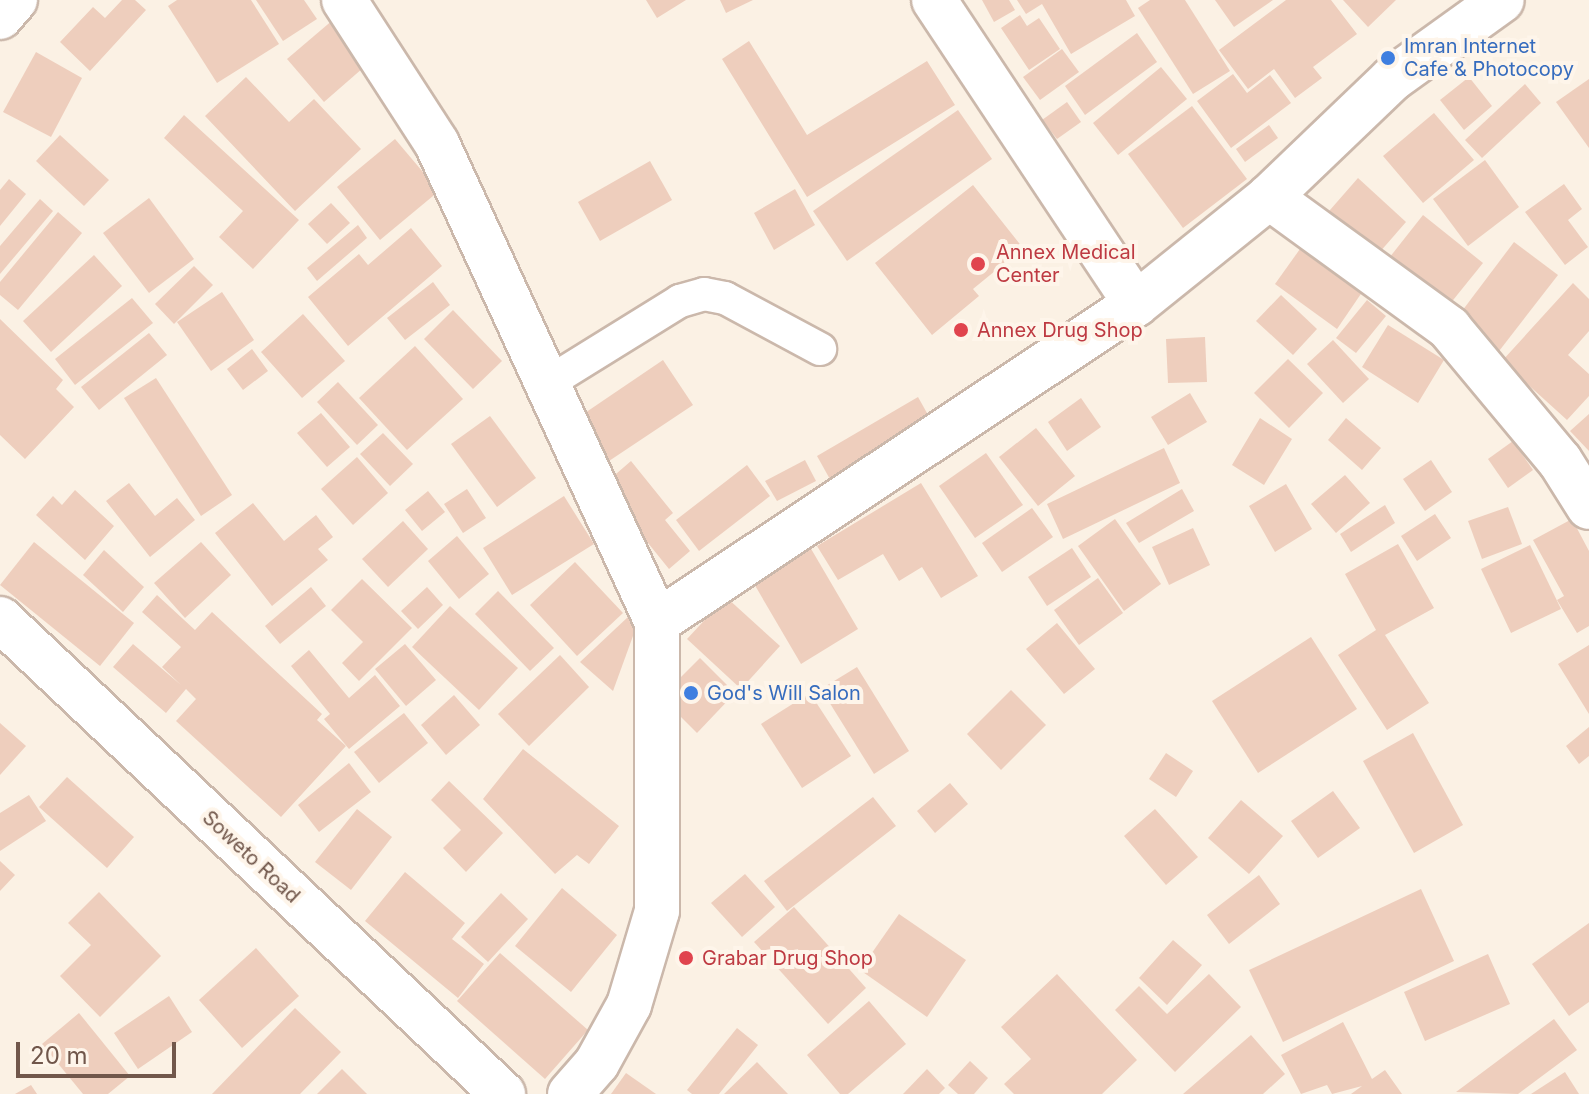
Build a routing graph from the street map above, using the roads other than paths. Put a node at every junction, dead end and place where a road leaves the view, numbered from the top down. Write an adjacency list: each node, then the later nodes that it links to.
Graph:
1 (15, 0): 5 (street)
2 (344, 0): 9 (street)
3 (934, 0): 7 (street)
4 (1502, 0): 6 (street)
5 (0, 17)
6 (1269, 197): 7 (street); 10 (street)
7 (1136, 304): 12 (street)
8 (820, 349): 9 (lane)
9 (546, 384): 12 (street)
10 (1589, 507)
11 (0, 619): 13 (street, Soweto Road)
12 (657, 622): 14 (street)
13 (503, 1094)
14 (570, 1094)

